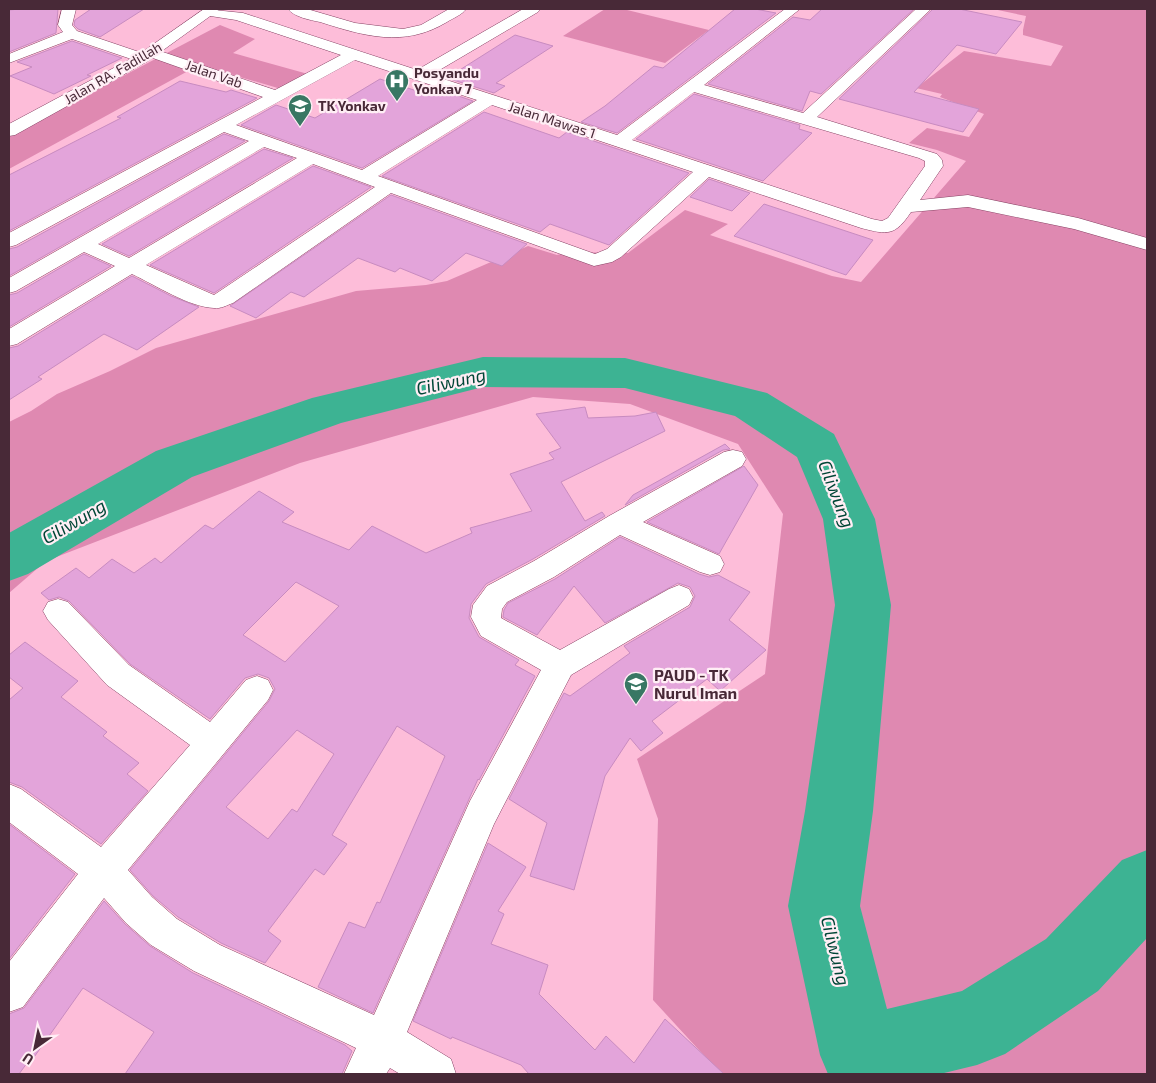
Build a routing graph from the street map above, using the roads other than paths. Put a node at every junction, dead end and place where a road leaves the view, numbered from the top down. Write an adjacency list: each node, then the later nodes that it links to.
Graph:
1 (70, 9): 9 (street)
2 (295, 9): 3 (street)
3 (459, 9)
4 (533, 9): 13 (street)
5 (793, 9): 14 (street)
6 (924, 9): 17 (street)
7 (211, 10): 8 (street, Jalan Mawas 1); 10 (street, Jalan RA. Fadillah)
8 (245, 12): 11 (street, Jalan Mawas 1)
9 (72, 34): 10 (street, Jalan Vab); 12 (street)
10 (151, 49): 15 (street, Jalan Vab); 19 (street, Jalan RA. Fadillah)
11 (354, 55): 13 (street, Jalan Mawas 1); 15 (street)
12 (9, 59)
13 (418, 76): 16 (street, Jalan Mawas 1)
14 (691, 86): 17 (street); 21 (street)
15 (276, 96): 18 (street)
16 (489, 100): 21 (street, Jalan Mawas 1); 24 (street)
17 (806, 119): 26 (street)
18 (222, 125): 20 (street); 27 (street)
19 (9, 131)
20 (263, 140): 22 (street); 28 (street)
21 (619, 142): 23 (street, Jalan Mawas 1)
22 (312, 157): 24 (street); 30 (street)
23 (706, 170): 25 (street); 26 (street, Jalan Mawas 1)
24 (365, 176): 25 (street)
25 (390, 186): 30 (street)
26 (906, 206): 29 (street)
27 (9, 241)
28 (83, 244): 30 (street); 31 (street)
29 (1147, 244)
30 (129, 266): 32 (street)
31 (9, 287)
32 (9, 339)
33 (733, 459): 34 (street)
34 (619, 523): 35 (street); 38 (street)
35 (710, 564)
36 (679, 597): 38 (street)
37 (58, 611): 40 (street)
38 (560, 665): 44 (street)
39 (257, 690): 40 (street)
40 (212, 743): 42 (street)
41 (9, 801): 42 (street)
42 (105, 872): 43 (street); 44 (street)
43 (9, 993)
44 (383, 1040): 45 (street); 46 (street)
45 (364, 1074)
46 (436, 1074)

